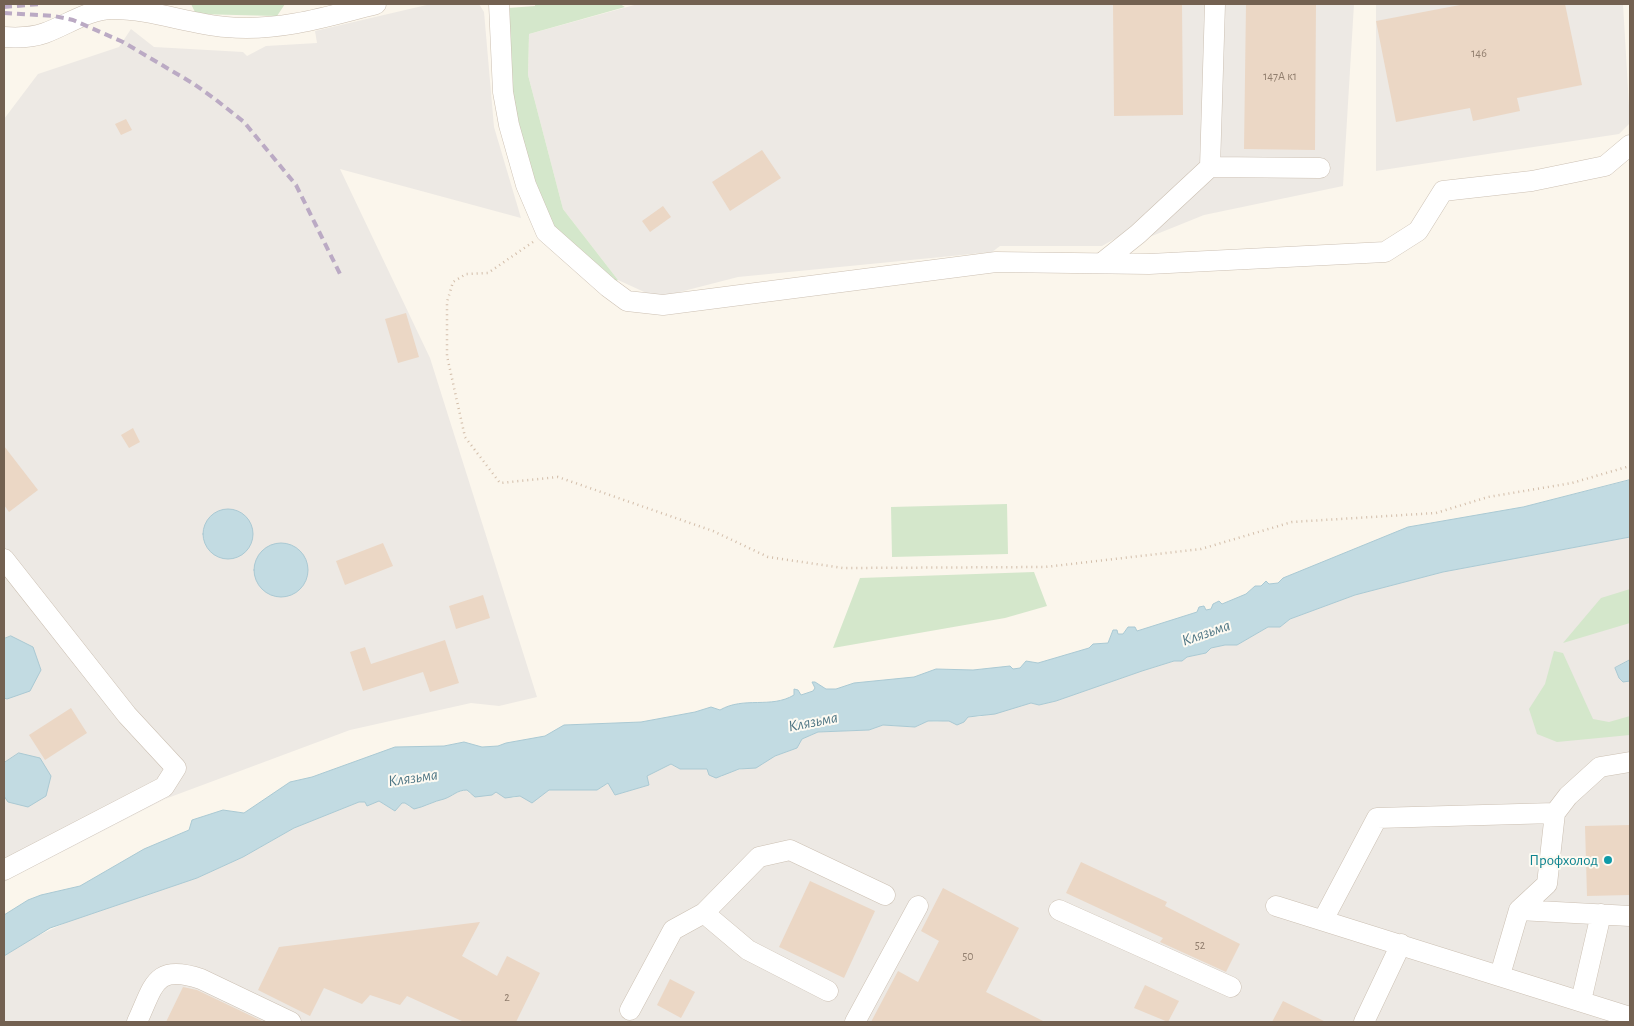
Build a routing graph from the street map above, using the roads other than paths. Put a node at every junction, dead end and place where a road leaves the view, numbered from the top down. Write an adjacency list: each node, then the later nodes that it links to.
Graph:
1 (376, 4): 4 (street)
2 (499, 4): 9 (street)
3 (1215, 4): 7 (street)
4 (123, 7): 5 (street)
5 (4, 37)
6 (1630, 145): 9 (street)
7 (1210, 167): 8 (street); 9 (street)
8 (1320, 168)
9 (1103, 262)
10 (4, 559): 13 (street)
11 (1630, 762): 12 (street)
12 (1555, 813): 18 (street); 22 (street)
13 (4, 870)
14 (884, 895): 19 (street)
15 (918, 906): 33 (street)
16 (1276, 906): 22 (street)
17 (1059, 910): 25 (street)
18 (1519, 910): 20 (street); 24 (street)
19 (704, 913): 26 (street); 28 (street)
20 (1601, 914): 21 (street); 27 (street)
21 (1630, 916)
22 (1323, 920): 23 (street)
23 (1401, 944): 24 (street); 34 (street)
24 (1500, 975): 27 (street)
25 (1231, 986)
26 (828, 991)
27 (1581, 1001): 29 (street)
28 (630, 1010)
29 (1604, 1016): 30 (street)
30 (1630, 1017)
31 (137, 1022): 32 (street)
32 (291, 1022)
33 (855, 1022)
34 (1364, 1022)

